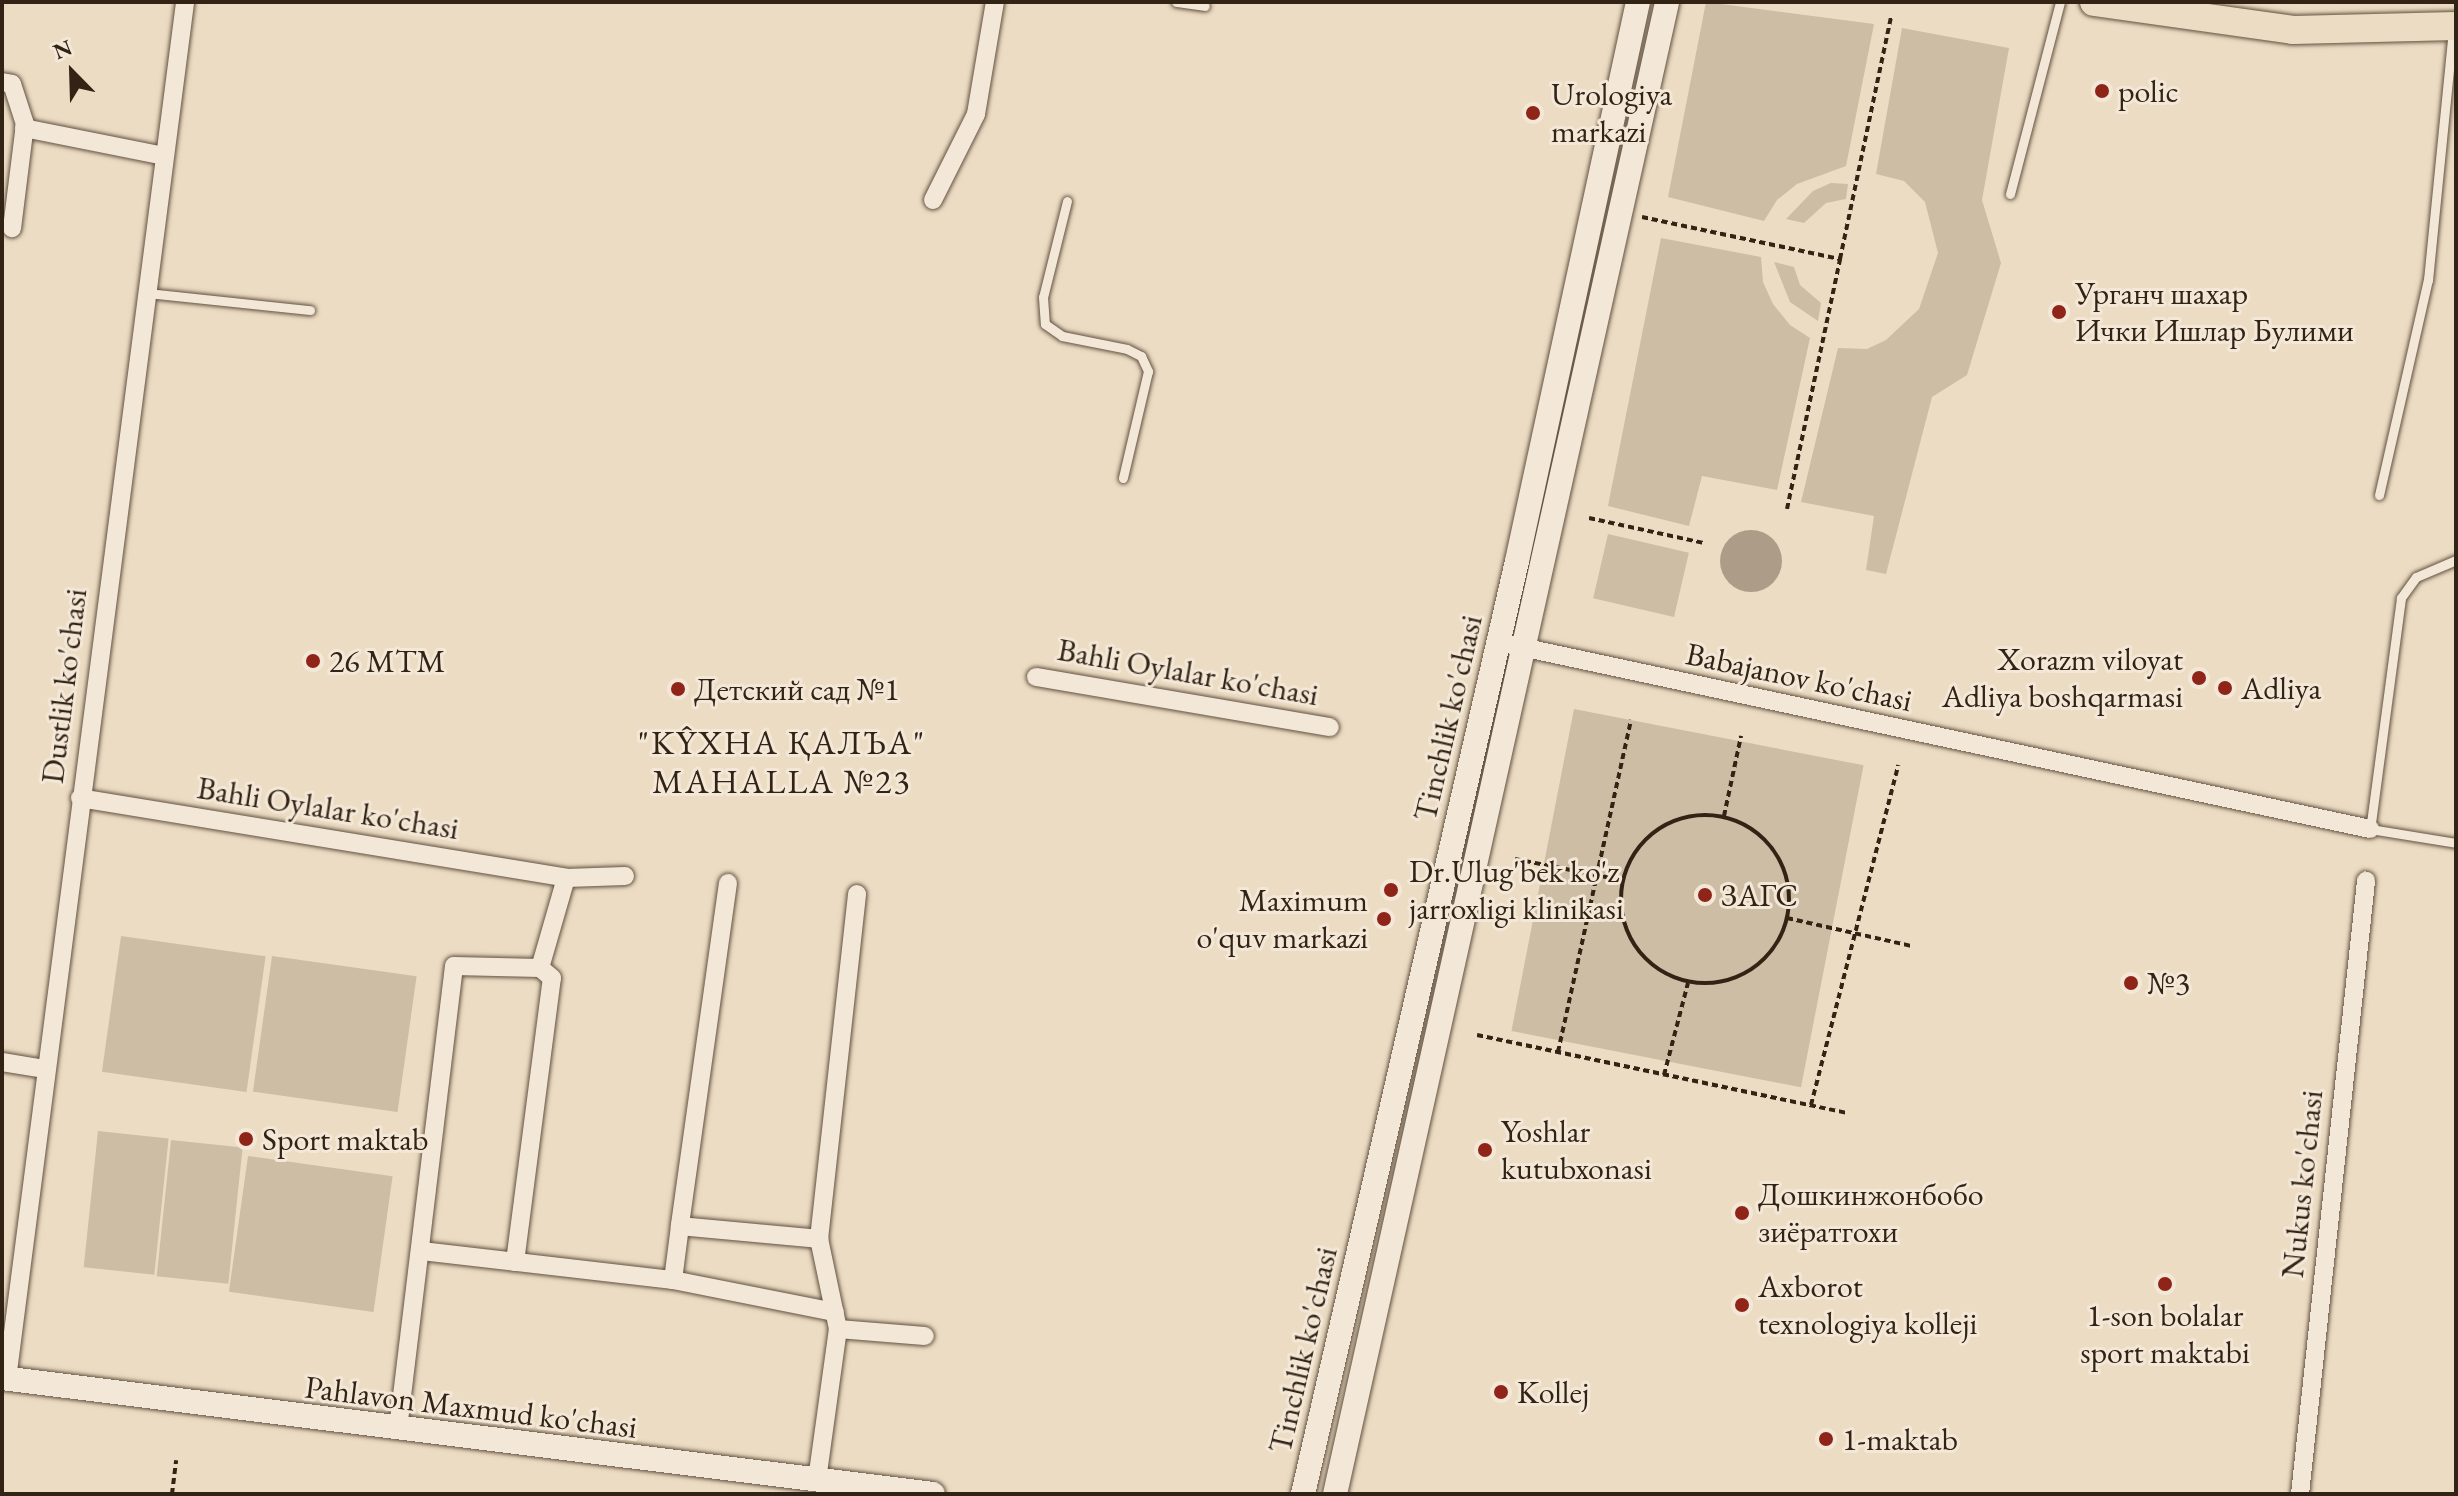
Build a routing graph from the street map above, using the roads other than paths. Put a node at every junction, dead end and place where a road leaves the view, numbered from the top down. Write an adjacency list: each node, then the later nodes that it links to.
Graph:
1 (185, 2): 12 (street, Dustlik ko'chasi)
2 (995, 2): 14 (street)
3 (1176, 2): 8 (lane)
4 (1638, 2): 22 (main road, Tinchlik ko'chasi)
5 (1667, 2): 22 (main road, Tinchlik ko'chasi)
6 (2060, 2): 13 (lane)
7 (2094, 2): 9 (main road)
8 (1205, 6)
9 (2454, 26): 20 (lane)
10 (2, 82): 11 (street)
11 (24, 128): 12 (street); 16 (street)
12 (164, 156): 17 (street, Dustlik ko'chasi)
13 (2010, 194)
14 (933, 200)
15 (1067, 201): 19 (lane)
16 (12, 228)
17 (146, 293): 18 (lane); 25 (street, Dustlik ko'chasi)
18 (310, 310)
19 (1123, 478)
20 (2379, 495)
21 (2456, 560): 26 (lane)
22 (1510, 645): 26 (street, Babajanov ko'chasi); 47 (main road, Tinchlik ko'chasi); 48 (main road, Tinchlik ko'chasi)
23 (1036, 677): 24 (street, Bahli Oylalar ko'chasi)
24 (1330, 727)
25 (80, 798): 29 (street, Bahli Oylalar ko'chasi); 35 (street, Dustlik ko'chasi)
26 (2370, 829): 27 (lane)
27 (2456, 843)
28 (625, 876): 29 (street, Bahli Oylalar ko'chasi)
29 (566, 878): 33 (street)
30 (2366, 881): 49 (street, Nukus ko'chasi)
31 (728, 883): 36 (street)
32 (857, 894): 37 (street)
33 (540, 968): 38 (street); 39 (street)
34 (2, 1062): 35 (street)
35 (45, 1069): 43 (street, Dustlik ko'chasi)
36 (680, 1226): 37 (street); 40 (street)
37 (819, 1239): 41 (street)
38 (422, 1251): 39 (street); 44 (street)
39 (515, 1262): 40 (street)
40 (673, 1280): 41 (street)
41 (836, 1320): 42 (street); 45 (street)
42 (925, 1336)
43 (4, 1378): 44 (main road, Pahlavon Maxmud ko'chasi)
44 (398, 1430): 45 (main road, Pahlavon Maxmud ko'chasi)
45 (817, 1480): 46 (main road, Pahlavon Maxmud ko'chasi)
46 (933, 1494)
47 (1303, 1494)
48 (1335, 1494)
49 (2300, 1494)

